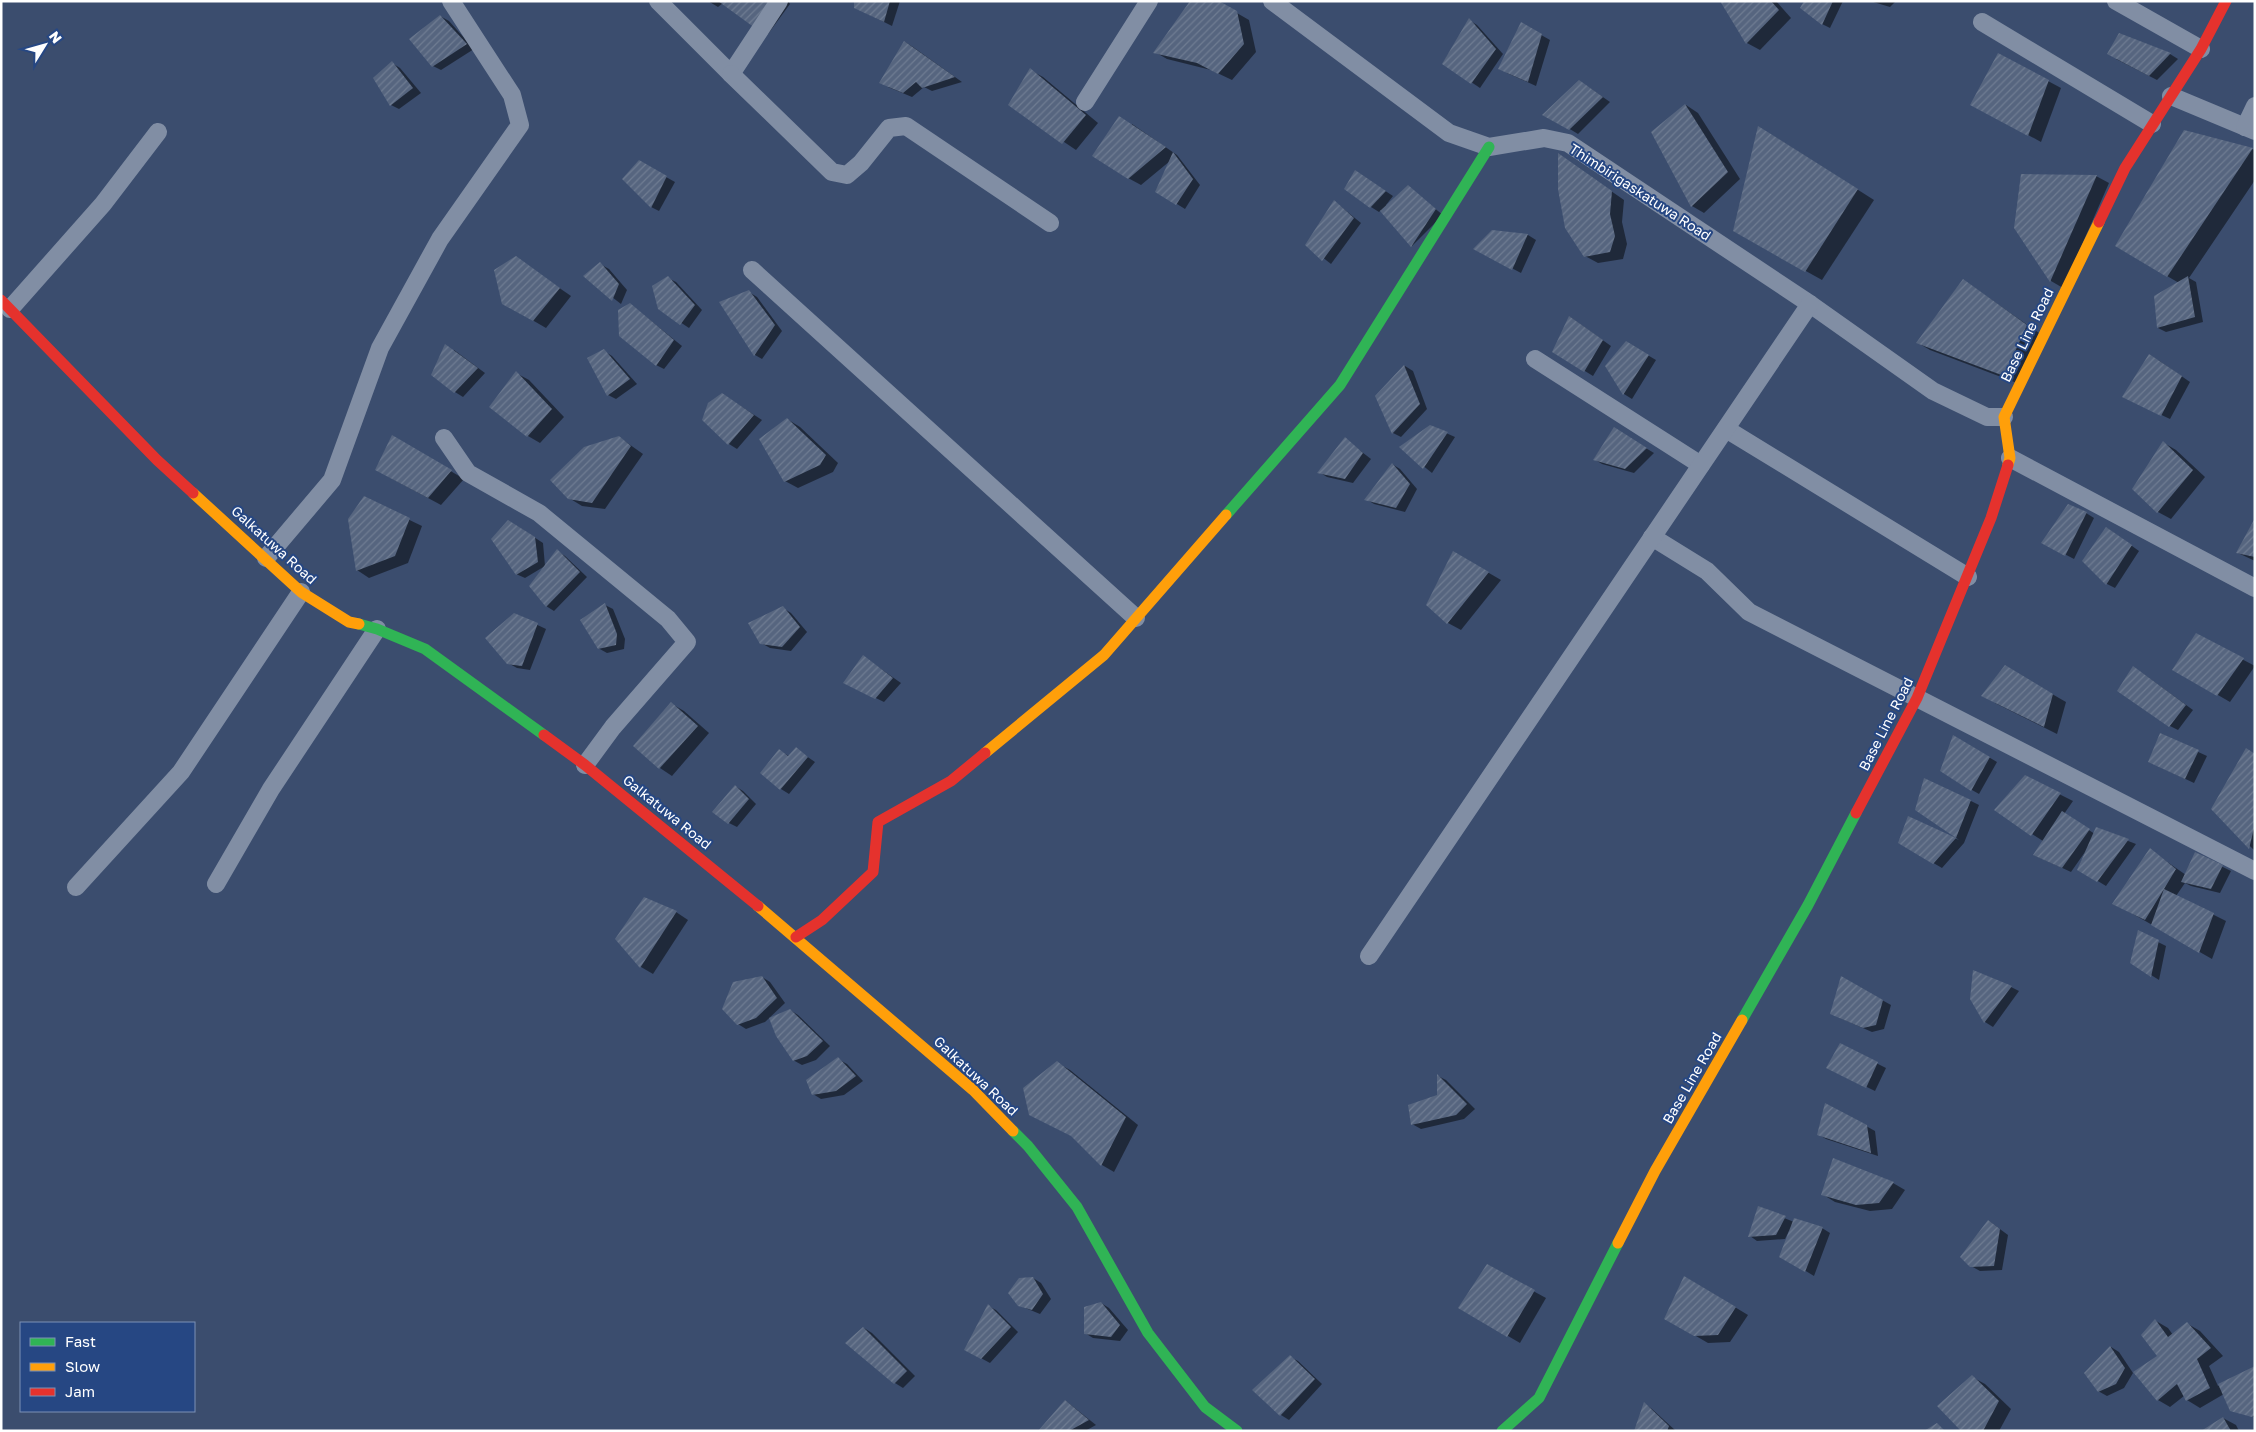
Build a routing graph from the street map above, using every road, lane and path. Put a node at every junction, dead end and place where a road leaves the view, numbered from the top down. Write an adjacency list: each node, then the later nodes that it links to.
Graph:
1 (451, 1): 29 (street)
2 (658, 1): 10 (street)
3 (780, 1): 10 (street)
4 (1149, 1): 12 (street)
5 (1272, 1): 17 (street, Thimbirigaskatuwa Road)
6 (2116, 1): 9 (street)
7 (2226, 1): 9 (street, Base Line Road)
8 (1982, 22): 14 (street)
9 (2201, 50): 11 (street, Base Line Road)
10 (731, 74): 18 (street)
11 (2171, 96): 14 (street, Base Line Road); 15 (street)
12 (1086, 102)
13 (2255, 106): 15 (street)
14 (2152, 124): 23 (street, Base Line Road)
15 (2250, 129)
16 (158, 132): 21 (street)
17 (1489, 147): 20 (street, Thimbirigaskatuwa Road); 33 (street)
18 (1050, 223)
19 (752, 270): 33 (street)
20 (1810, 304): 23 (street, Thimbirigaskatuwa Road); 24 (street)
21 (6, 305): 29 (street, Galkatuwa Road)
22 (1535, 359): 27 (street)
23 (2004, 417): 26 (street, Base Line Road)
24 (1726, 429): 27 (street); 30 (street)
25 (444, 438): 36 (street)
26 (2010, 458): 30 (street, Base Line Road); 31 (street)
27 (1701, 465): 28 (street)
28 (1652, 537): 35 (street); 41 (street)
29 (266, 558): 32 (street, Galkatuwa Road)
30 (1968, 577): 35 (street, Base Line Road)
31 (2255, 588)
32 (301, 592): 34 (street, Galkatuwa Road); 39 (street)
33 (1136, 618): 40 (street)
34 (378, 629): 36 (street, Galkatuwa Road); 38 (street)
35 (1917, 698): 37 (street); 43 (street, Base Line Road)
36 (585, 765): 40 (street, Galkatuwa Road)
37 (2255, 871)
38 (216, 884)
39 (76, 887)
40 (796, 937): 42 (street, Galkatuwa Road)
41 (1369, 956)
42 (1237, 1431)
43 (1502, 1431)

